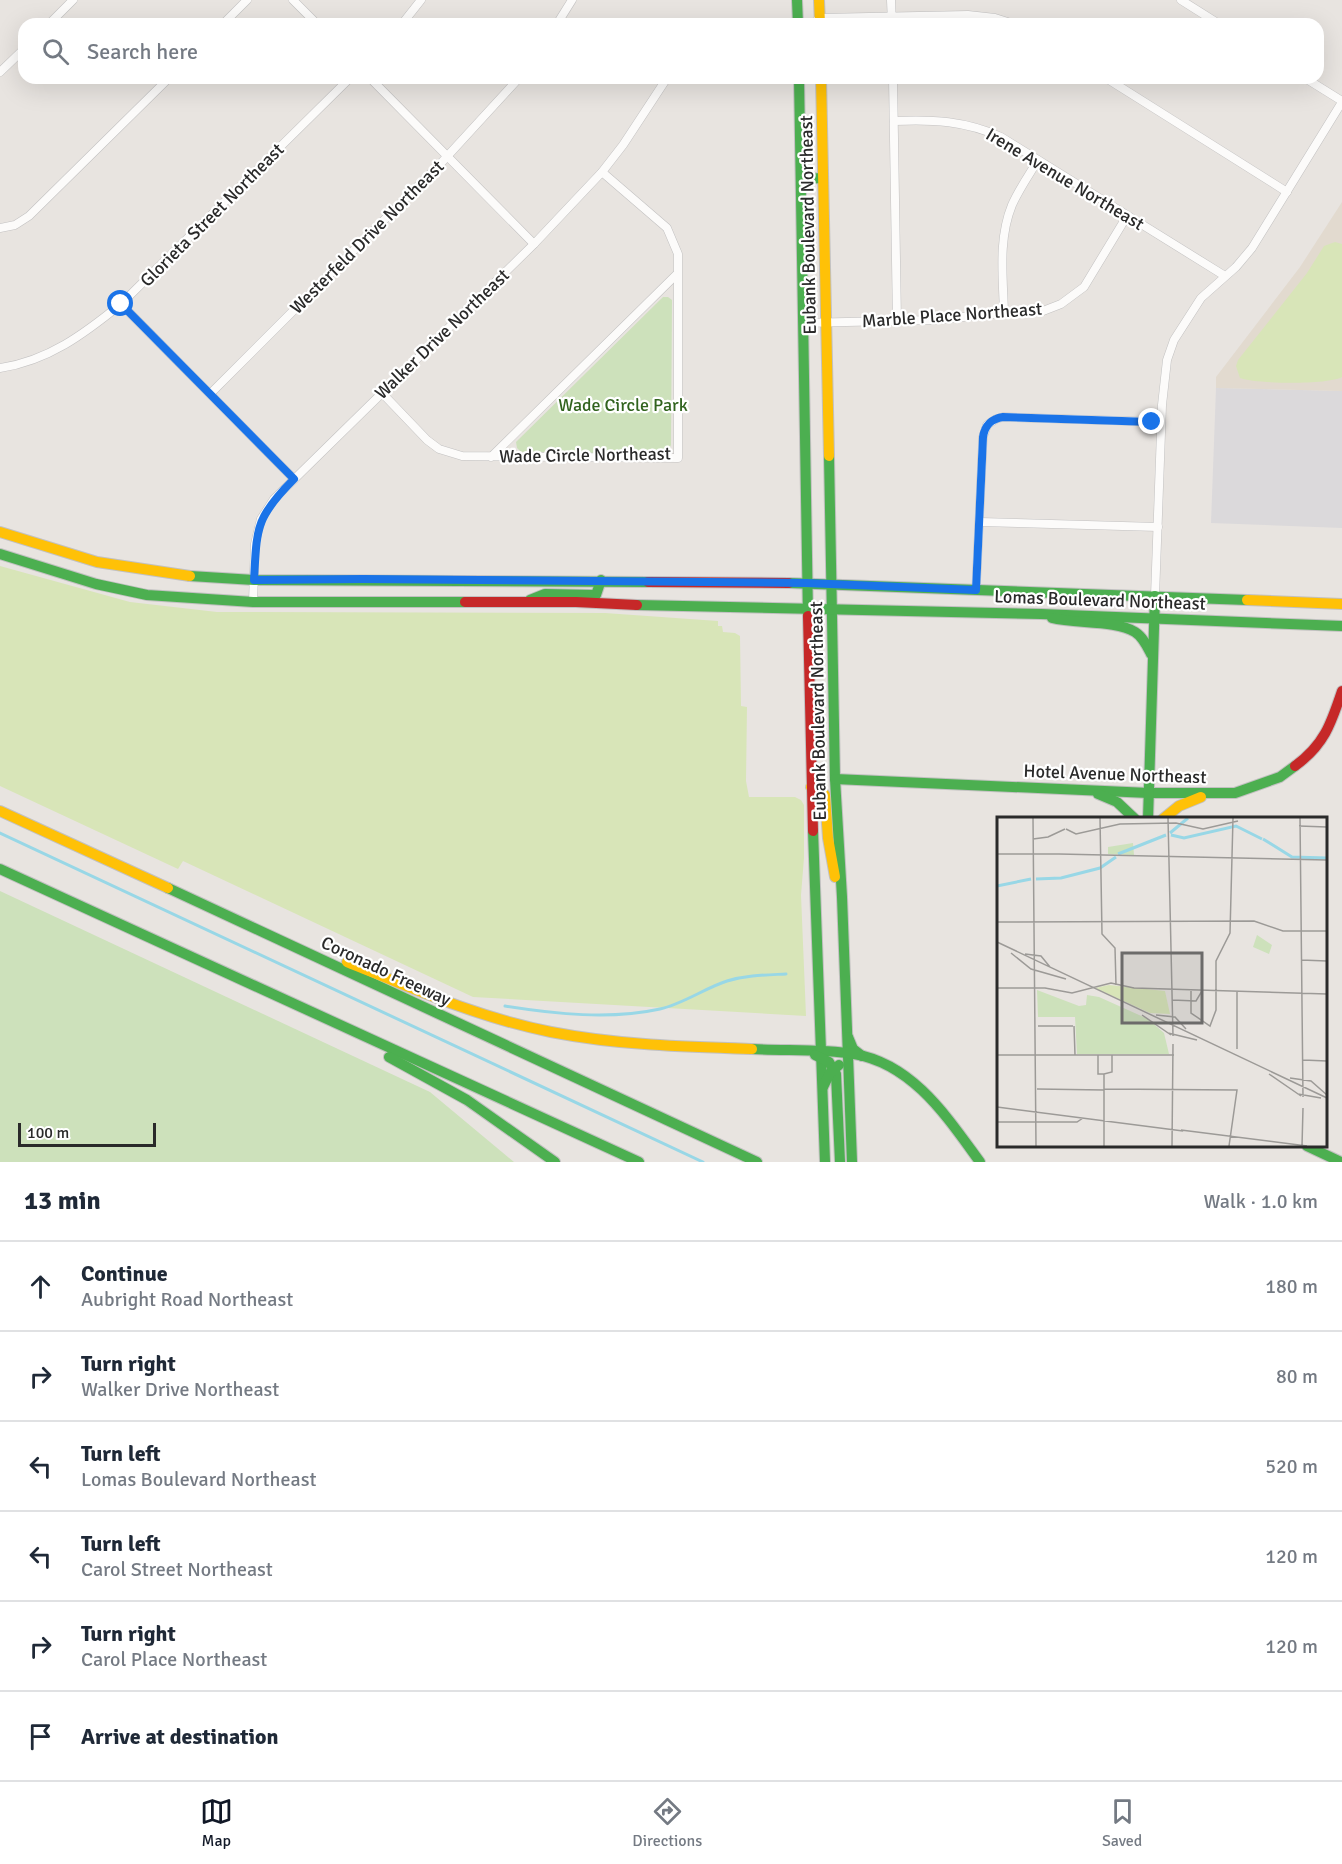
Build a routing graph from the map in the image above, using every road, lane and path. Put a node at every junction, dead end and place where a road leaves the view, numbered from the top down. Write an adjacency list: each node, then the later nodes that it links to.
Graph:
1 (74, 0): 10 (street)
2 (247, 0): 11 (street)
3 (293, 0): 12 (street)
4 (421, 0): 13 (street)
5 (572, 0): 14 (street)
6 (797, 0): 15 (main road)
7 (819, 0): 16 (main road)
8 (891, 0): 17 (street)
9 (1181, 0): 20 (street)
10 (55, 18)
11 (229, 18)
12 (311, 18)
13 (407, 18)
14 (561, 18)
15 (798, 18)
16 (817, 18)
17 (892, 18)
18 (922, 18): 19 (street)
19 (994, 18)
20 (1210, 18)
21 (18, 55): 22 (street)
22 (0, 72)
23 (163, 84): 42 (street)
24 (344, 84): 46 (street, Glorieta Street Northeast)
25 (376, 84): 35 (street)
26 (514, 84): 35 (street, Westerfeld Drive Northeast)
27 (663, 84): 37 (street, Walker Drive Northeast)
28 (799, 84): 39 (main road, Eubank Boulevard Northeast)
29 (821, 84): 38 (main road, Eubank Boulevard Northeast)
30 (893, 84): 34 (street)
31 (1116, 84): 40 (street)
32 (1314, 84): 33 (street)
33 (1342, 102): 40 (street)
34 (894, 121): 36 (street, Irene Avenue Northeast); 48 (street)
35 (448, 156): 43 (street); 53 (street, Westerfeld Drive Northeast)
36 (1038, 160): 41 (street, Irene Avenue Northeast); 47 (street)
37 (602, 172): 43 (street, Walker Drive Northeast); 44 (street, Wade Circle Northeast)
38 (823, 178): 39 (main road); 50 (main road, Eubank Boulevard Northeast)
39 (801, 179): 49 (main road, Eubank Boulevard Northeast)
40 (1287, 192): 45 (street)
41 (1127, 216): 45 (street, Irene Avenue Northeast); 47 (street, Marble Place Northeast)
42 (0, 228)
43 (534, 244): 52 (street, Walker Drive Northeast)
44 (677, 274): 55 (street); 55 (street, Wade Circle Northeast)
45 (1225, 276): 54 (street)
46 (121, 304): 51 (street, Glorieta Street Northeast); 53 (street)
47 (1004, 313): 48 (street, Marble Place Northeast)
48 (897, 321): 50 (street, Marble Place Northeast)
49 (803, 323): 50 (street, Marble Place Northeast); 63 (main road, Eubank Boulevard Northeast)
50 (826, 323): 64 (main road, Eubank Boulevard Northeast)
51 (0, 368)
52 (382, 393): 55 (street, Wade Circle Northeast); 56 (street, Walker Drive Northeast)
53 (210, 394): 56 (street)
54 (1161, 422): 57 (street); 58 (street)
55 (491, 457)
56 (294, 479): 61 (street, Walker Drive Northeast)
57 (980, 522): 58 (street); 65 (street)
58 (1158, 528): 66 (street)
59 (0, 532): 61 (main road, Lomas Boulevard Northeast)
60 (0, 554): 67 (main road, Lomas Boulevard Northeast)
61 (254, 580): 62 (main road, Lomas Boulevard Northeast); 67 (street, Walker Drive Northeast)
62 (601, 580): 63 (main road, Lomas Boulevard Northeast); 68 (main road)
63 (806, 583): 64 (main road, Lomas Boulevard Northeast); 70 (main road, Eubank Boulevard Northeast)
64 (831, 584): 65 (main road, Lomas Boulevard Northeast); 71 (main road, Eubank Boulevard Northeast)
65 (976, 590): 66 (main road, Lomas Boulevard Northeast)
66 (1155, 596): 69 (main road, Lomas Boulevard Northeast); 73 (main road)
67 (253, 602): 68 (main road, Lomas Boulevard Northeast)
68 (524, 602): 70 (main road, Lomas Boulevard Northeast)
69 (1342, 604)
70 (807, 608): 71 (main road, Lomas Boulevard Northeast); 78 (main road, Eubank Boulevard Northeast)
71 (832, 608): 72 (main road, Lomas Boulevard Northeast); 77 (main road, Eubank Boulevard Northeast)
72 (1041, 614): 73 (main road, Lomas Boulevard Northeast); 75 (main road)
73 (1154, 618): 74 (main road, Lomas Boulevard Northeast); 75 (main road)
74 (1342, 626)
75 (1154, 668): 80 (main road)
76 (1342, 691): 81 (main road, Hotel Avenue Northeast)
77 (835, 779): 79 (main road, Hotel Avenue Northeast); 87 (main road, Eubank Boulevard Northeast)
78 (811, 787): 87 (main road); 91 (main road, Eubank Boulevard Northeast)
79 (1089, 790): 80 (main road, Hotel Avenue Northeast); 83 (main road)
80 (1149, 793): 81 (main road, Hotel Avenue Northeast); 84 (main road)
81 (1208, 794): 85 (main road)
82 (0, 811): 88 (main road, Coronado Freeway)
83 (1133, 817)
84 (1148, 817)
85 (1165, 817)
86 (0, 869): 89 (main road)
87 (842, 897): 90 (main road, Eubank Boulevard Northeast)
88 (250, 925): 91 (main road); 101 (main road, Coronado Freeway)
89 (216, 970): 99 (main road); 100 (main road)
90 (848, 1037): 92 (main road); 93 (main road, Eubank Boulevard Northeast)
91 (822, 1055): 93 (main road); 94 (main road); 96 (main road, Eubank Boulevard Northeast)
92 (862, 1056): 93 (main road); 95 (main road)
93 (848, 1058): 94 (main road); 95 (main road); 98 (main road, Eubank Boulevard Northeast)
94 (834, 1069): 96 (main road); 103 (main road)
95 (898, 1072): 104 (main road)
96 (823, 1087): 102 (main road, Eubank Boulevard Northeast)
97 (1309, 1147): 105 (main road)
98 (852, 1159)
99 (555, 1162)
100 (639, 1162)
101 (757, 1162)
102 (825, 1162)
103 (840, 1162)
104 (980, 1162)
105 (1341, 1162)

